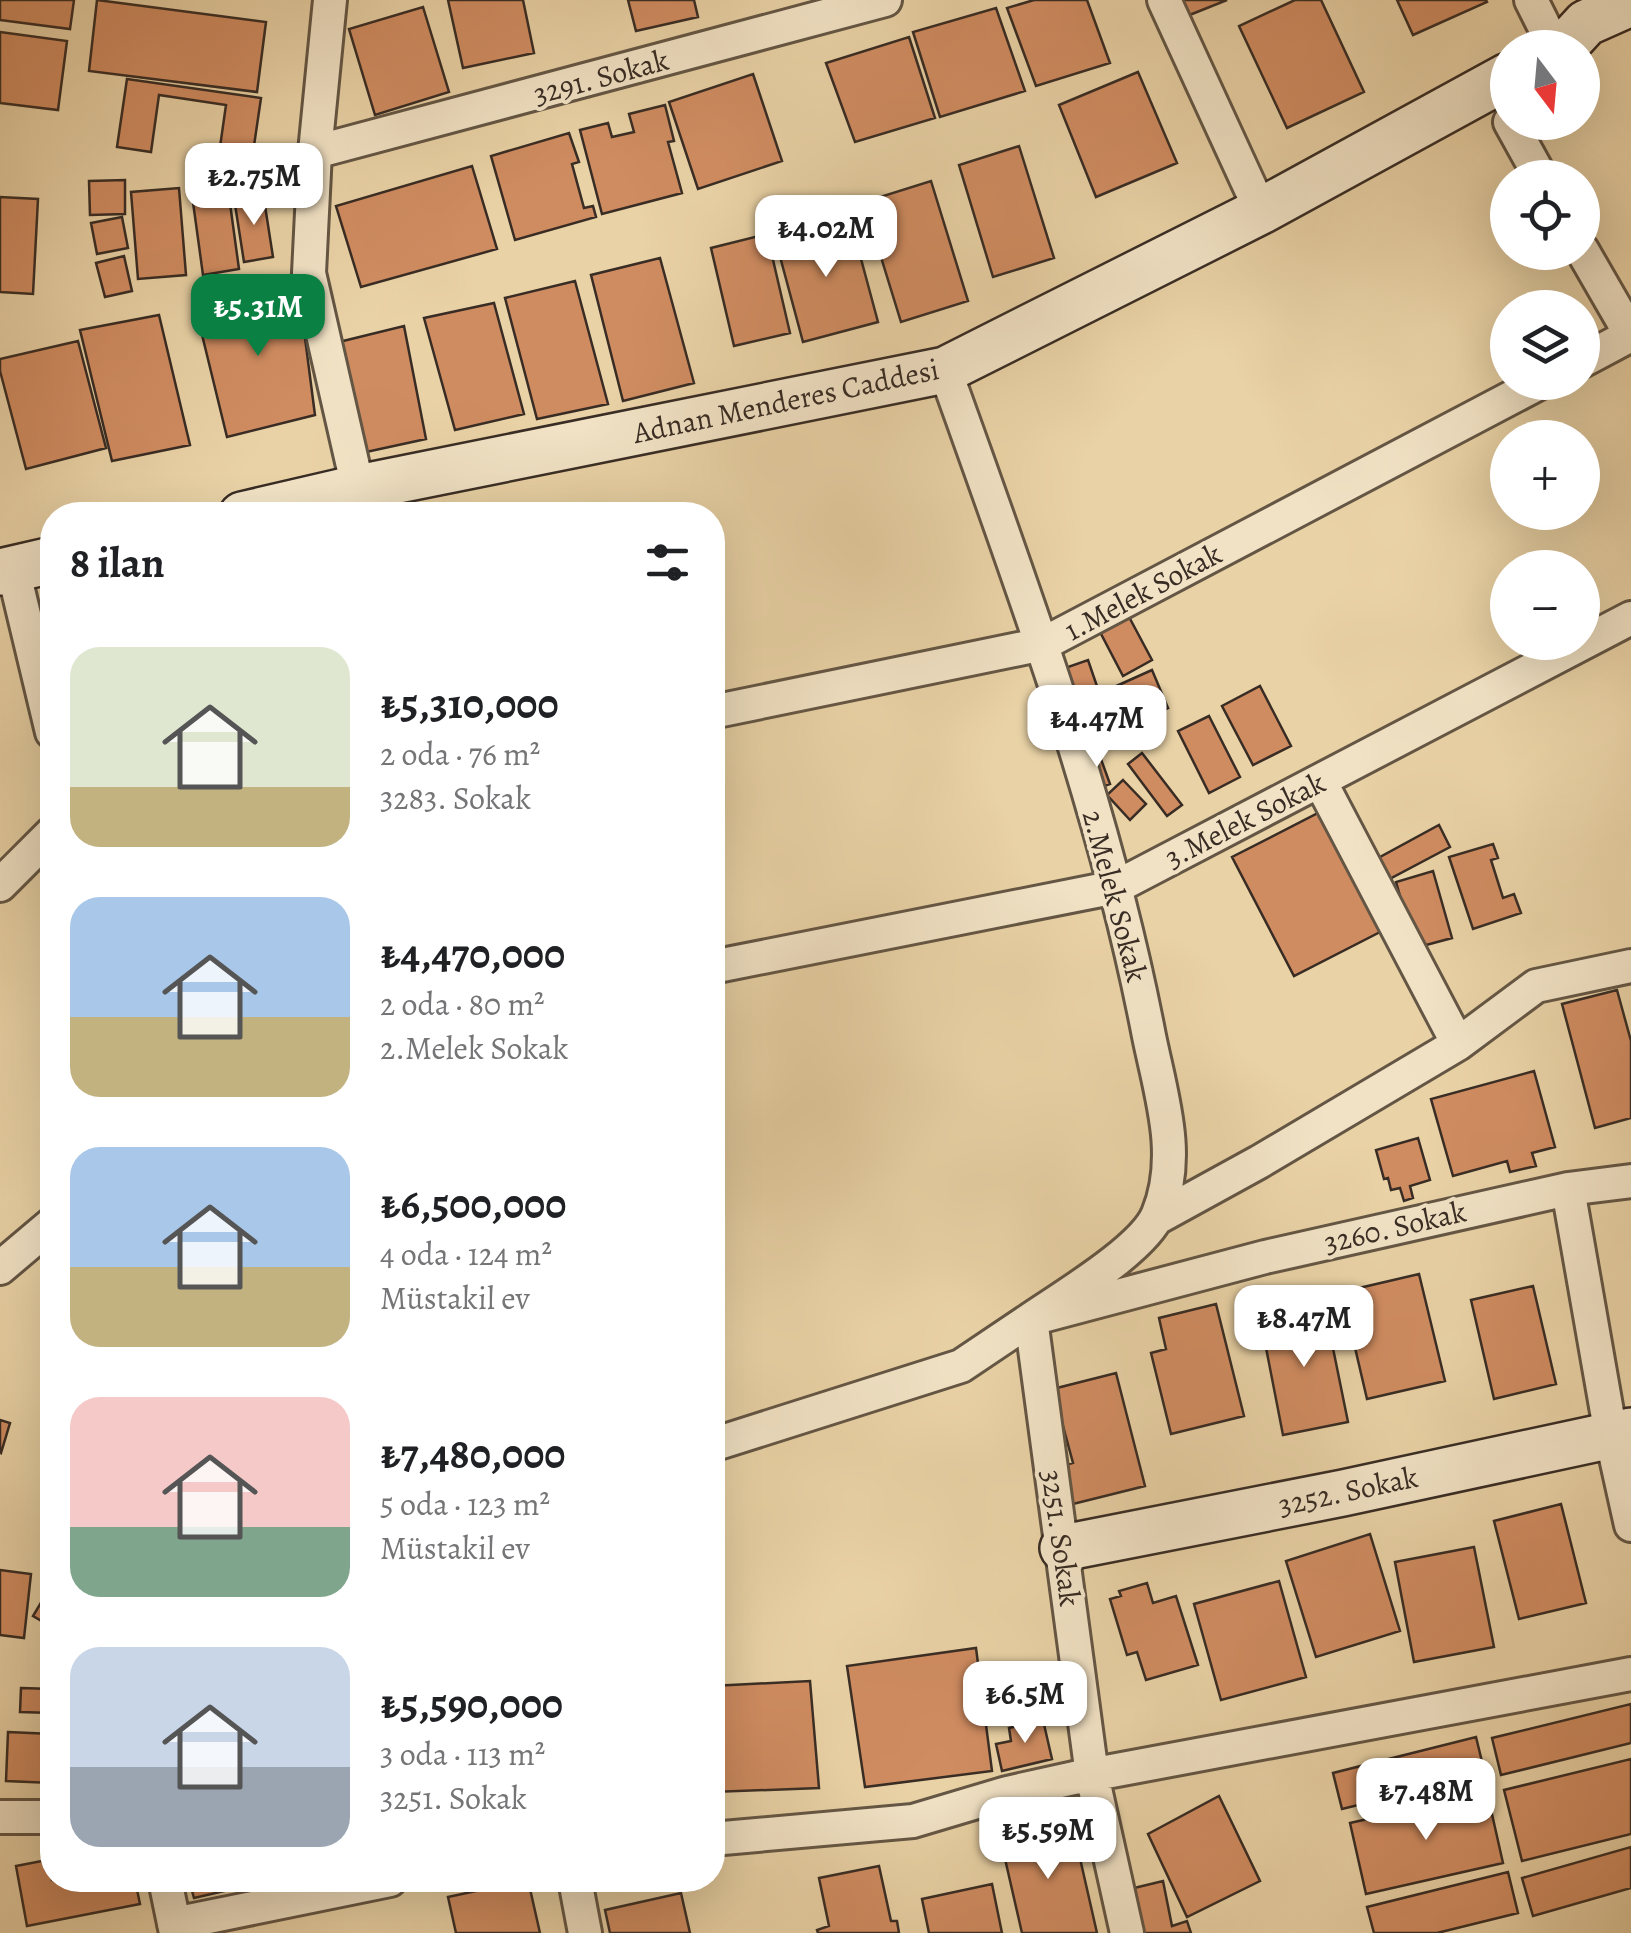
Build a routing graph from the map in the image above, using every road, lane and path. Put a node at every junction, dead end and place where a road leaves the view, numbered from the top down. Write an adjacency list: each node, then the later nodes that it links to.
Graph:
1 (330, 0): 10 (street)
2 (885, 0): 6 (street, 3291. Sokak)
3 (1164, 0): 11 (street)
4 (1531, 0): 7 (street)
5 (1631, 4): 8 (main road)
6 (780, 14): 10 (street, 3291. Sokak)
7 (1546, 30)
8 (1580, 30)
9 (1490, 106): 11 (main road, Adnan Menderes Caddesi)
10 (315, 152): 17 (street)
11 (1261, 211): 15 (main road, Adnan Menderes Caddesi)
12 (1594, 270): 13 (street)
13 (1631, 335): 14 (street)
14 (1600, 351)
15 (945, 370): 17 (main road, Adnan Menderes Caddesi); 21 (street, 2.Melek Sokak)
16 (1507, 400): 21 (street, 1.Melek Sokak)
17 (358, 488): 18 (main road, Adnan Menderes Caddesi)
18 (317, 502)
19 (22, 567): 22 (street)
20 (1631, 618): 24 (street, 3.Melek Sokak)
21 (1043, 644): 23 (street, 1.Melek Sokak); 27 (street, 2.Melek Sokak)
22 (40, 666)
23 (725, 709)
24 (1320, 781): 27 (street, 3.Melek Sokak); 30 (street)
25 (40, 845): 26 (street)
26 (0, 885)
27 (1116, 887): 28 (street, 3.Melek Sokak); 33 (street, 2.Melek Sokak)
28 (725, 964)
29 (1631, 966): 30 (street)
30 (1458, 1044): 33 (street)
31 (1631, 1181): 32 (street, 3260. Sokak)
32 (1568, 1188): 36 (street, 3260. Sokak); 37 (street)
33 (1156, 1218): 36 (street, 2.Melek Sokak)
34 (40, 1234): 35 (street)
35 (0, 1268)
36 (1031, 1319): 38 (street, 3260. Sokak); 40 (street, 3251. Sokak)
37 (1621, 1433): 39 (street); 40 (main road, 3252. Sokak)
38 (725, 1440)
39 (1631, 1525)
40 (1063, 1548): 42 (street, 3251. Sokak)
41 (1631, 1674): 42 (street)
42 (1092, 1775): 45 (street); 51 (street, 3251. Sokak)
43 (0, 1817): 44 (street)
44 (40, 1817)
45 (725, 1838)
46 (167, 1892): 49 (street)
47 (337, 1892): 49 (street)
48 (578, 1892): 50 (street)
49 (175, 1929)
50 (585, 1933)
51 (1127, 1933)

